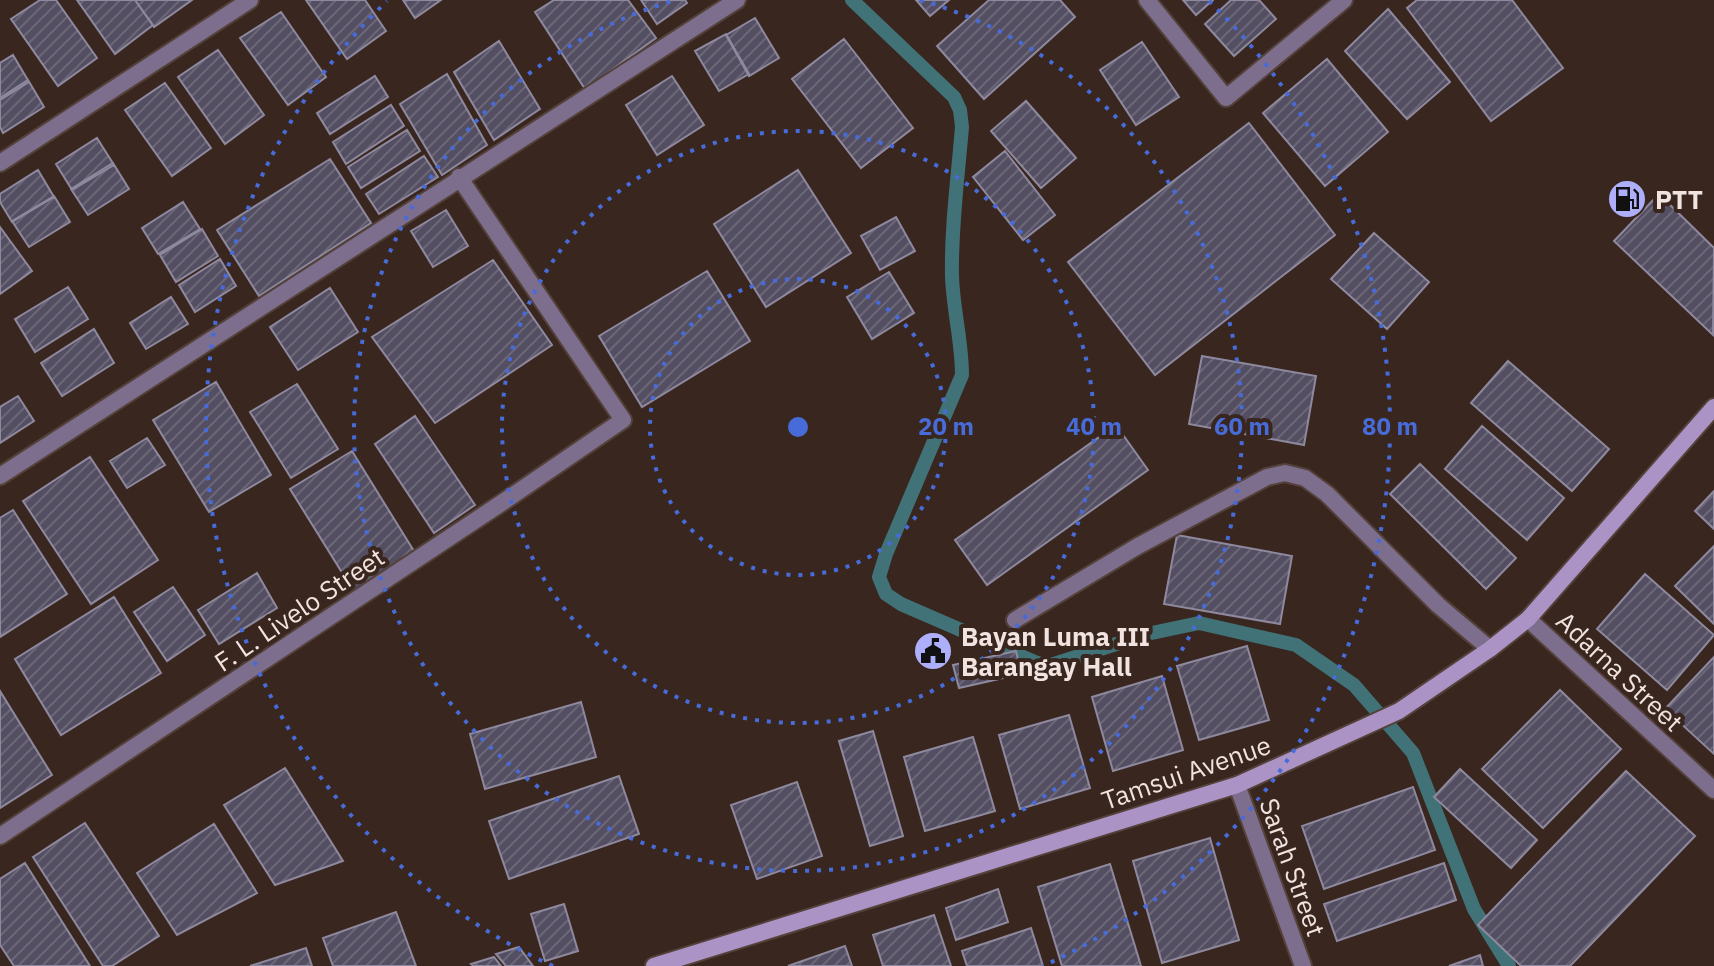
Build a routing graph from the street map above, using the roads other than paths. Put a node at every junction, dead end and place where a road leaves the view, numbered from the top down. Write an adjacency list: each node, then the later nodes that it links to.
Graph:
1 (250, 0): 5 (street)
2 (737, 0): 6 (street)
3 (1147, 0): 4 (street)
4 (1344, 0)
5 (0, 163)
6 (459, 177): 8 (street); 14 (street, F. L. Livelo Street)
7 (1714, 407): 9 (street, Tamsui Avenue)
8 (0, 476)
9 (1528, 619): 11 (street, Tamsui Avenue); 13 (street, Adarna Street)
10 (1015, 620): 11 (street)
11 (1490, 649): 12 (street, Tamsui Avenue)
12 (1237, 785): 15 (street, Tamsui Avenue); 16 (street, Sarah Street)
13 (1714, 790)
14 (0, 836)
15 (654, 966)
16 (1303, 966)

